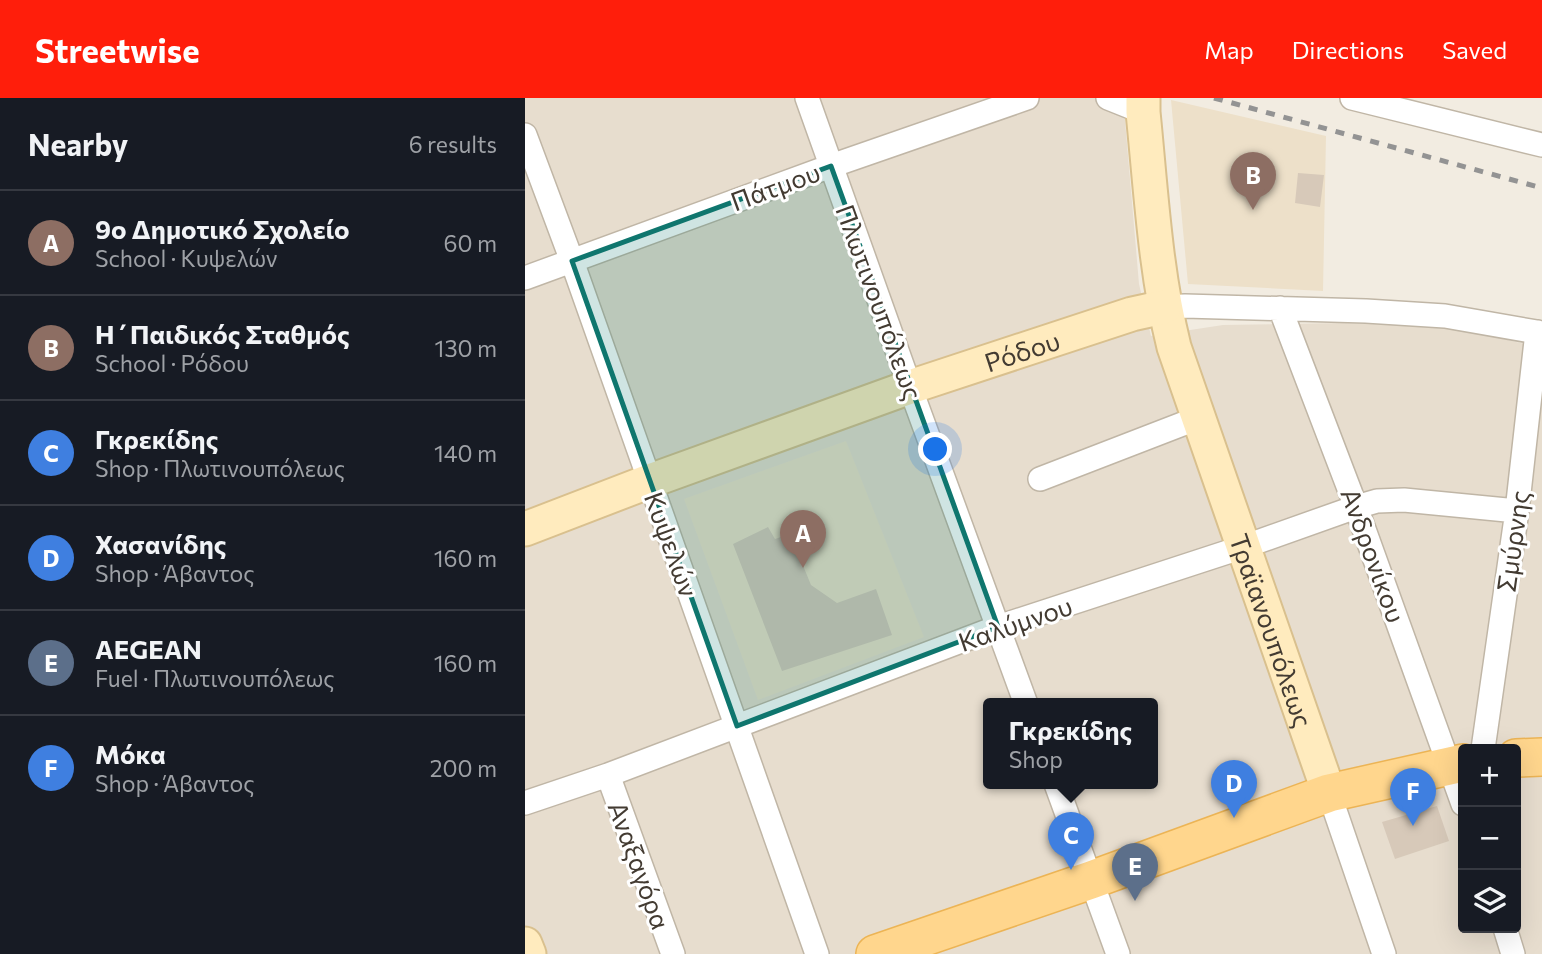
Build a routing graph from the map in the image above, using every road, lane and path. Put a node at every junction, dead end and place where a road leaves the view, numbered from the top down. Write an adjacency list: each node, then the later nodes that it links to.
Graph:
1 (807, 98): 8 (street, Πλωτινουπόλεως)
2 (1027, 98): 8 (street, Πάτμου)
3 (1108, 98): 5 (street)
4 (1352, 98): 7 (street)
5 (1143, 105): 11 (street, Τραϊανουπόλεως)
6 (525, 135): 9 (street, Κυψελών)
7 (1542, 145)
8 (831, 166): 9 (street, Πάτμου); 14 (street, Πλωτινουπόλεως)
9 (572, 261): 10 (street, Πάτμου); 17 (street, Κυψελών)
10 (525, 278)
11 (1164, 307): 12 (street, Ρόδου); 14 (street, Ρόδου); 15 (street, Τραϊανουπόλεως)
12 (1280, 309): 13 (street, Ρόδου); 18 (street, Ανδρονίκου)
13 (1539, 332): 19 (street, Σμύρνης)
14 (910, 387): 17 (street, Ρόδου); 22 (street, Πλωτινουπόλεως)
15 (1198, 418): 16 (street); 21 (street, Τραϊανουπόλεως)
16 (1040, 479)
17 (650, 481): 20 (street, Ρόδου); 24 (street, Κυψελών)
18 (1356, 507): 19 (street, Καλύμνου); 21 (street, Καλύμνου); 28 (street, Ανδρονίκου)
19 (1517, 511): 25 (street, Σμύρνης)
20 (525, 529)
21 (1243, 547): 22 (street, Καλύμνου); 31 (street, Τραϊανουπόλεως)
22 (998, 627): 23 (street, Πλωτινουπόλεως); 24 (street, Καλύμνου)
23 (1024, 698)
24 (737, 726): 29 (street, Καλύμνου); 38 (street, Κυψελών)
25 (1484, 744)
26 (1542, 757): 27 (main road)
27 (1521, 758)
28 (1457, 764): 31 (main road)
29 (608, 775): 32 (street, Καλύμνου); 37 (street, Αναξαγόρα)
30 (1058, 789): 33 (street)
31 (1329, 793): 33 (main road); 41 (street, Τραϊανουπόλεως)
32 (525, 803)
33 (1091, 880): 39 (main road); 40 (street)
34 (1507, 933): 42 (street)
35 (525, 944): 36 (street)
36 (529, 954)
37 (673, 954)
38 (817, 954)
39 (876, 954)
40 (1118, 954)
41 (1384, 954)
42 (1513, 954)

